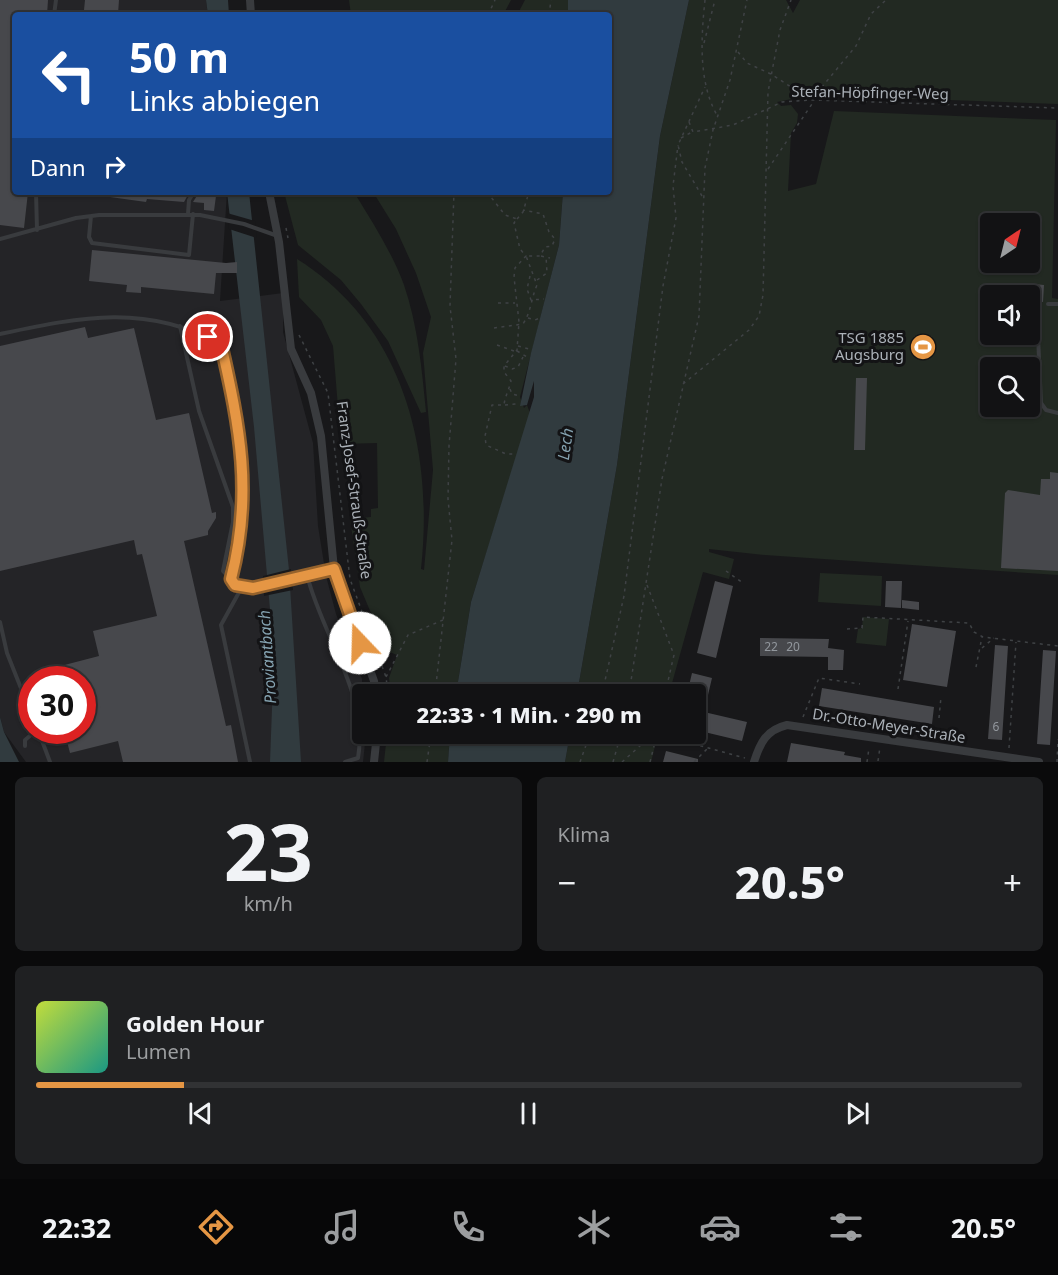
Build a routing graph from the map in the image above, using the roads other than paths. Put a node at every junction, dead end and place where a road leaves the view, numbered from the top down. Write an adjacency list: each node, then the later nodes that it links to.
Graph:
1 (36, 195): 6 (lane)
2 (192, 195): 4 (lane)
3 (270, 195): 7 (street, Franz-Josef-Strauß-Straße)
4 (190, 214): 5 (lane); 5 (lane); 7 (lane)
5 (91, 216): 6 (lane)
6 (37, 230): 8 (lane)
7 (277, 236): 15 (street, Franz-Josef-Strauß-Straße)
8 (0, 239)
9 (1048, 303): 10 (lane)
10 (1058, 304)
11 (180, 325): 12 (lane); 17 (lane); 17 (lane)
12 (0, 334)
13 (1038, 345): 14 (lane)
14 (1058, 414)
15 (334, 569): 16 (lane); 21 (street, Franz-Josef-Strauß-Straße)
16 (308, 575): 18 (lane); 27 (lane)
17 (231, 579): 18 (lane)
18 (242, 587): 26 (lane)
19 (0, 621): 20 (lane)
20 (18, 681)
21 (374, 684)
22 (43, 744): 25 (lane)
23 (376, 744): 28 (street)
24 (755, 761): 29 (street, Dr.-Otto-Meyer-Straße)
25 (50, 762)
26 (250, 762)
27 (345, 762)
28 (374, 762)
29 (1039, 762)

